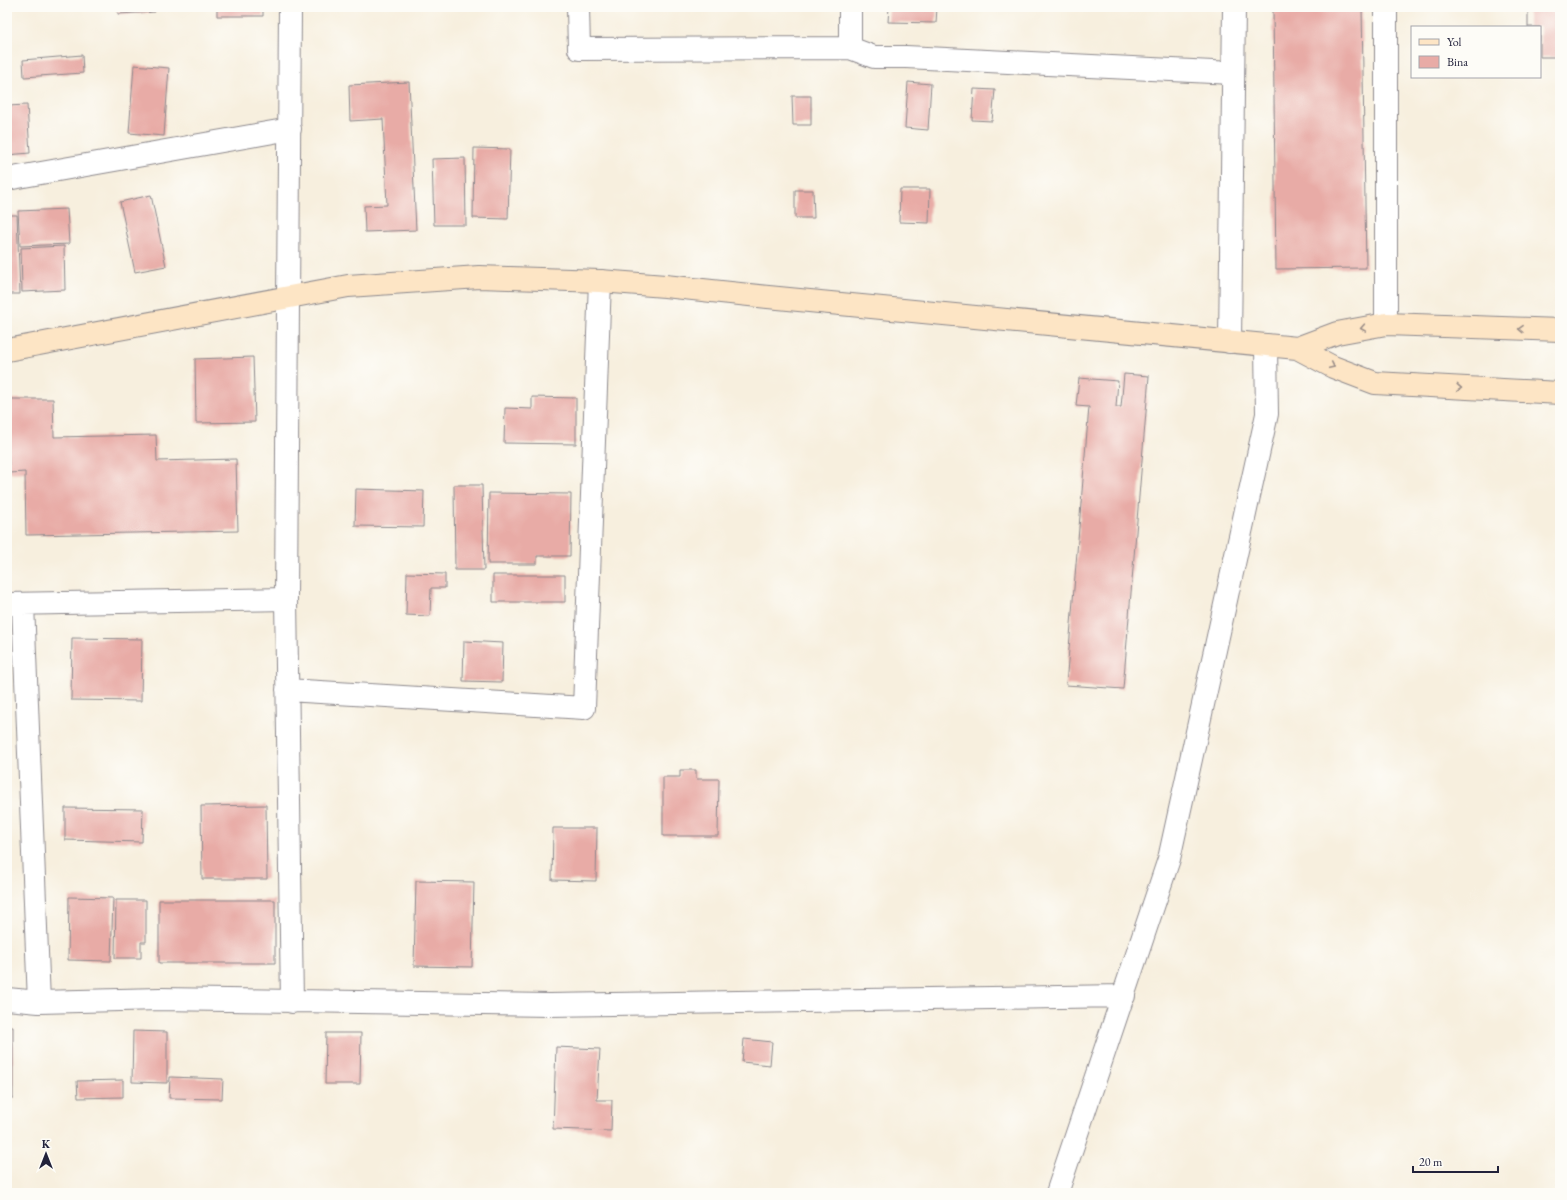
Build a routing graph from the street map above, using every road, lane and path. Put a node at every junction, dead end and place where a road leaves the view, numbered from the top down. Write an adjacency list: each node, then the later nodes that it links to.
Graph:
1 (290, 7): 8 (street)
2 (578, 7): 6 (street)
3 (850, 7): 6 (street)
4 (1234, 7): 7 (street)
5 (1386, 7): 12 (street)
6 (850, 48): 7 (street)
7 (1233, 72): 14 (street)
8 (290, 128): 9 (street); 11 (street)
9 (7, 179)
10 (600, 281): 11 (main road); 14 (main road); 21 (street)
11 (287, 297): 17 (main road); 19 (street)
12 (1386, 324): 13 (main road, one-way to 12); 16 (main road, one-way to 16)
13 (1560, 330)
14 (1230, 342): 15 (main road)
15 (1266, 345): 16 (main road); 22 (street)
16 (1297, 348): 18 (main road, one-way to 18)
17 (7, 350)
18 (1560, 393)
19 (286, 599): 20 (street); 21 (street)
20 (15, 604): 24 (street)
21 (287, 690): 25 (street)
22 (1124, 996): 25 (street); 26 (street)
23 (7, 999): 24 (street)
24 (39, 1002): 25 (street)
25 (292, 1002)
26 (1057, 1193)

